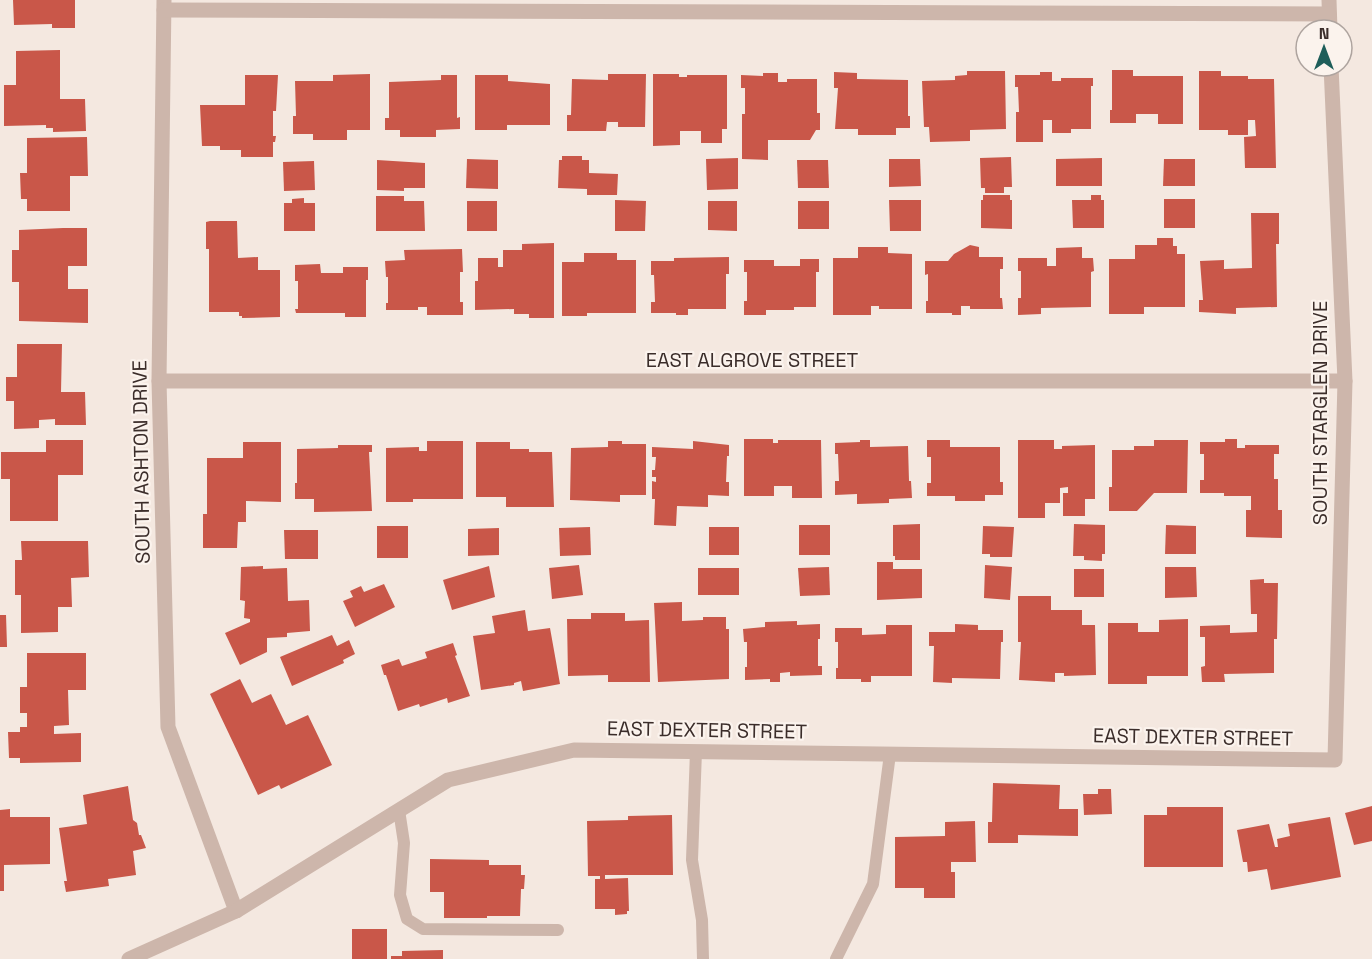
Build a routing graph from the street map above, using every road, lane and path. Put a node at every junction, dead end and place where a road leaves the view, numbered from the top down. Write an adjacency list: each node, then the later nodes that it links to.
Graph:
1 (164, 5): 2 (street); 4 (street, SOUTH ASHTON DRIVE)
2 (1329, 7)
3 (1332, 78): 5 (street, SOUTH STARGLEN DRIVE)
4 (159, 381): 5 (street, EAST ALGROVE STREET); 10 (street, SOUTH ASHTON DRIVE)
5 (1346, 381): 8 (street, SOUTH STARGLEN DRIVE)
6 (696, 751): 7 (street, EAST DEXTER STREET); 9 (street, EAST DEXTER STREET); 13 (lane)
7 (890, 754): 8 (street, EAST DEXTER STREET); 14 (lane)
8 (1335, 760)
9 (399, 810): 10 (street, EAST DEXTER STREET); 11 (lane)
10 (236, 911): 12 (street, EAST DEXTER STREET)
11 (558, 930)
12 (129, 959)
13 (703, 959)
14 (836, 959)

